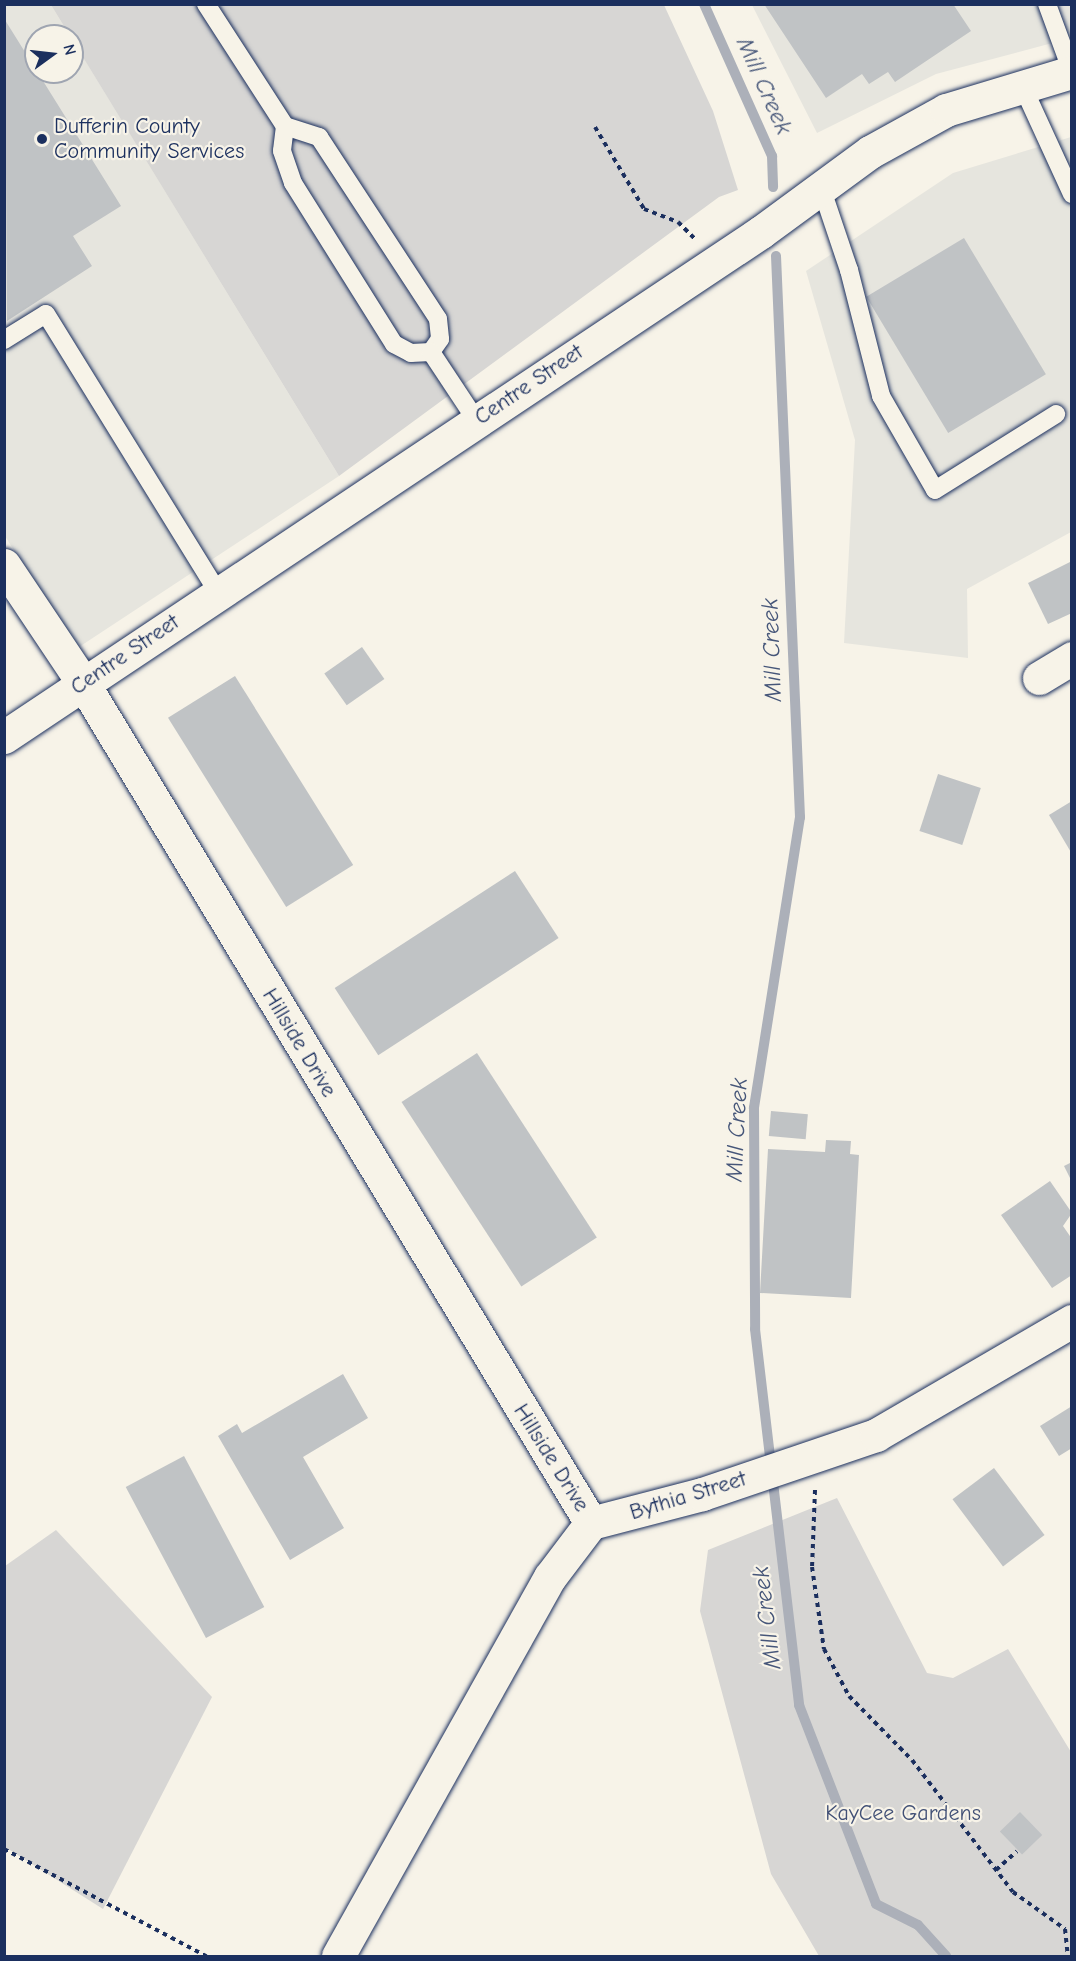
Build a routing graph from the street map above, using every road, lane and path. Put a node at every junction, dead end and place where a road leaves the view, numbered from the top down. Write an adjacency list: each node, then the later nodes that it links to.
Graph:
1 (206, 4): 5 (lane)
2 (1047, 4): 3 (lane)
3 (1071, 72): 4 (street, Centre Street)
4 (1022, 85): 7 (street, Centre Street); 8 (lane)
5 (285, 126): 11 (lane); 11 (lane)
6 (595, 127): 9 (path)
7 (821, 187): 9 (street, Centre Street); 12 (lane)
8 (1071, 194)
9 (708, 265): 13 (street, Centre Street)
10 (4, 340): 15 (lane)
11 (431, 352): 13 (lane)
12 (1056, 414)
13 (476, 420): 15 (street, Centre Street)
14 (4, 565): 18 (street, Hillside Drive)
15 (218, 593): 18 (street, Centre Street)
16 (1071, 658): 17 (street)
17 (1039, 678)
18 (83, 683): 19 (street, Centre Street); 22 (street, Hillside Drive)
19 (4, 737)
20 (1071, 1321): 22 (street, Bythia Street)
21 (814, 1497): 25 (path)
22 (591, 1523): 27 (street)
23 (4, 1849): 26 (path)
24 (1017, 1851): 25 (path)
25 (996, 1870): 28 (path)
26 (206, 1956)
27 (338, 1956)
28 (1068, 1956)

